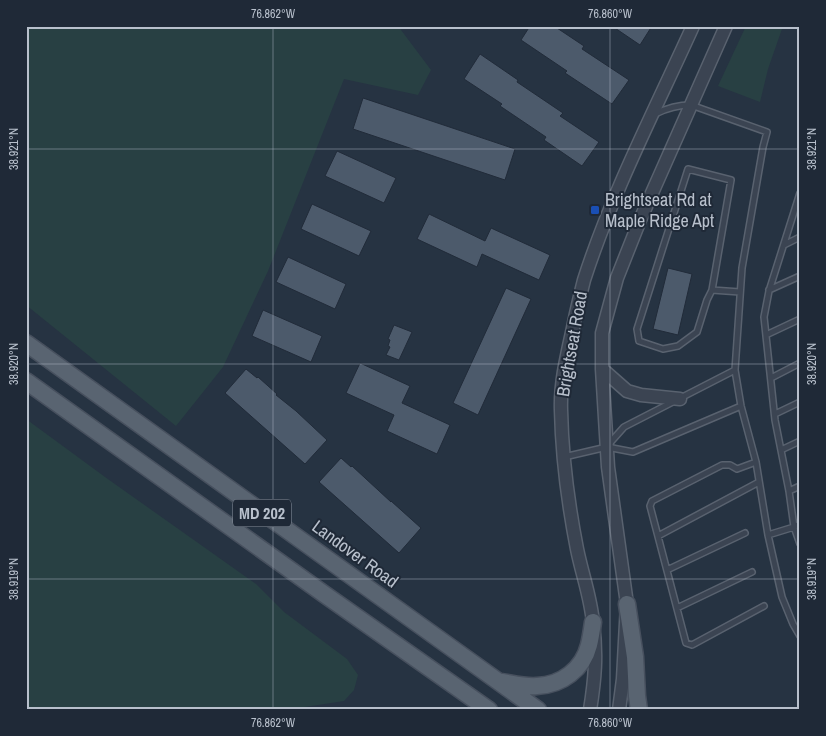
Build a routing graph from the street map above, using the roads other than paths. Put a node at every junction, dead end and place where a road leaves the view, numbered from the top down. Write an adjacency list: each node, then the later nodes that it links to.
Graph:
1 (693, 26): 4 (street, Brightseat Road)
2 (726, 26): 3 (street, Brightseat Road)
3 (691, 105): 4 (lane); 11 (lane); 16 (street, Brightseat Road)
4 (651, 116): 27 (street, Brightseat Road)
5 (799, 196): 7 (lane)
6 (800, 237): 7 (lane)
7 (784, 245): 10 (lane)
8 (800, 276): 10 (lane)
9 (712, 290): 9 (lane); 11 (lane)
10 (769, 291): 13 (lane)
11 (740, 292): 17 (lane)
12 (800, 319): 13 (lane)
13 (766, 335): 18 (lane)
14 (26, 343): 45 (main road, Landover Road / MD 202)
15 (800, 363): 18 (lane)
16 (602, 369): 20 (street); 25 (street, Brightseat Road)
17 (736, 370): 20 (lane); 22 (lane)
18 (771, 378): 23 (lane)
19 (26, 381): 46 (main road, MD 202)
20 (680, 399): 25 (lane)
21 (800, 402): 23 (lane)
22 (741, 406): 25 (lane); 28 (lane)
23 (774, 414): 26 (lane)
24 (800, 441): 26 (lane)
25 (607, 447): 27 (lane); 40 (street, Brightseat Road)
26 (781, 450): 31 (lane)
27 (564, 458): 43 (street, Brightseat Road)
28 (756, 462): 29 (lane); 36 (lane)
29 (759, 482): 35 (lane); 36 (lane)
30 (800, 486): 31 (lane)
31 (789, 491): 33 (lane)
32 (800, 524): 33 (lane)
33 (794, 527): 35 (lane); 37 (lane)
34 (745, 533): 38 (lane)
35 (768, 535): 44 (lane)
36 (658, 536): 38 (lane)
37 (800, 544)
38 (667, 570): 42 (lane)
39 (752, 572): 42 (lane)
40 (627, 604): 49 (street, Brightseat Road); 50 (main road)
41 (764, 606): 42 (lane)
42 (677, 608)
43 (593, 622): 45 (main road); 48 (street, Brightseat Road)
44 (800, 636)
45 (499, 682): 47 (main road, Landover Road / MD 202)
46 (489, 710)
47 (538, 710)
48 (590, 710)
49 (619, 710)
50 (639, 710)

